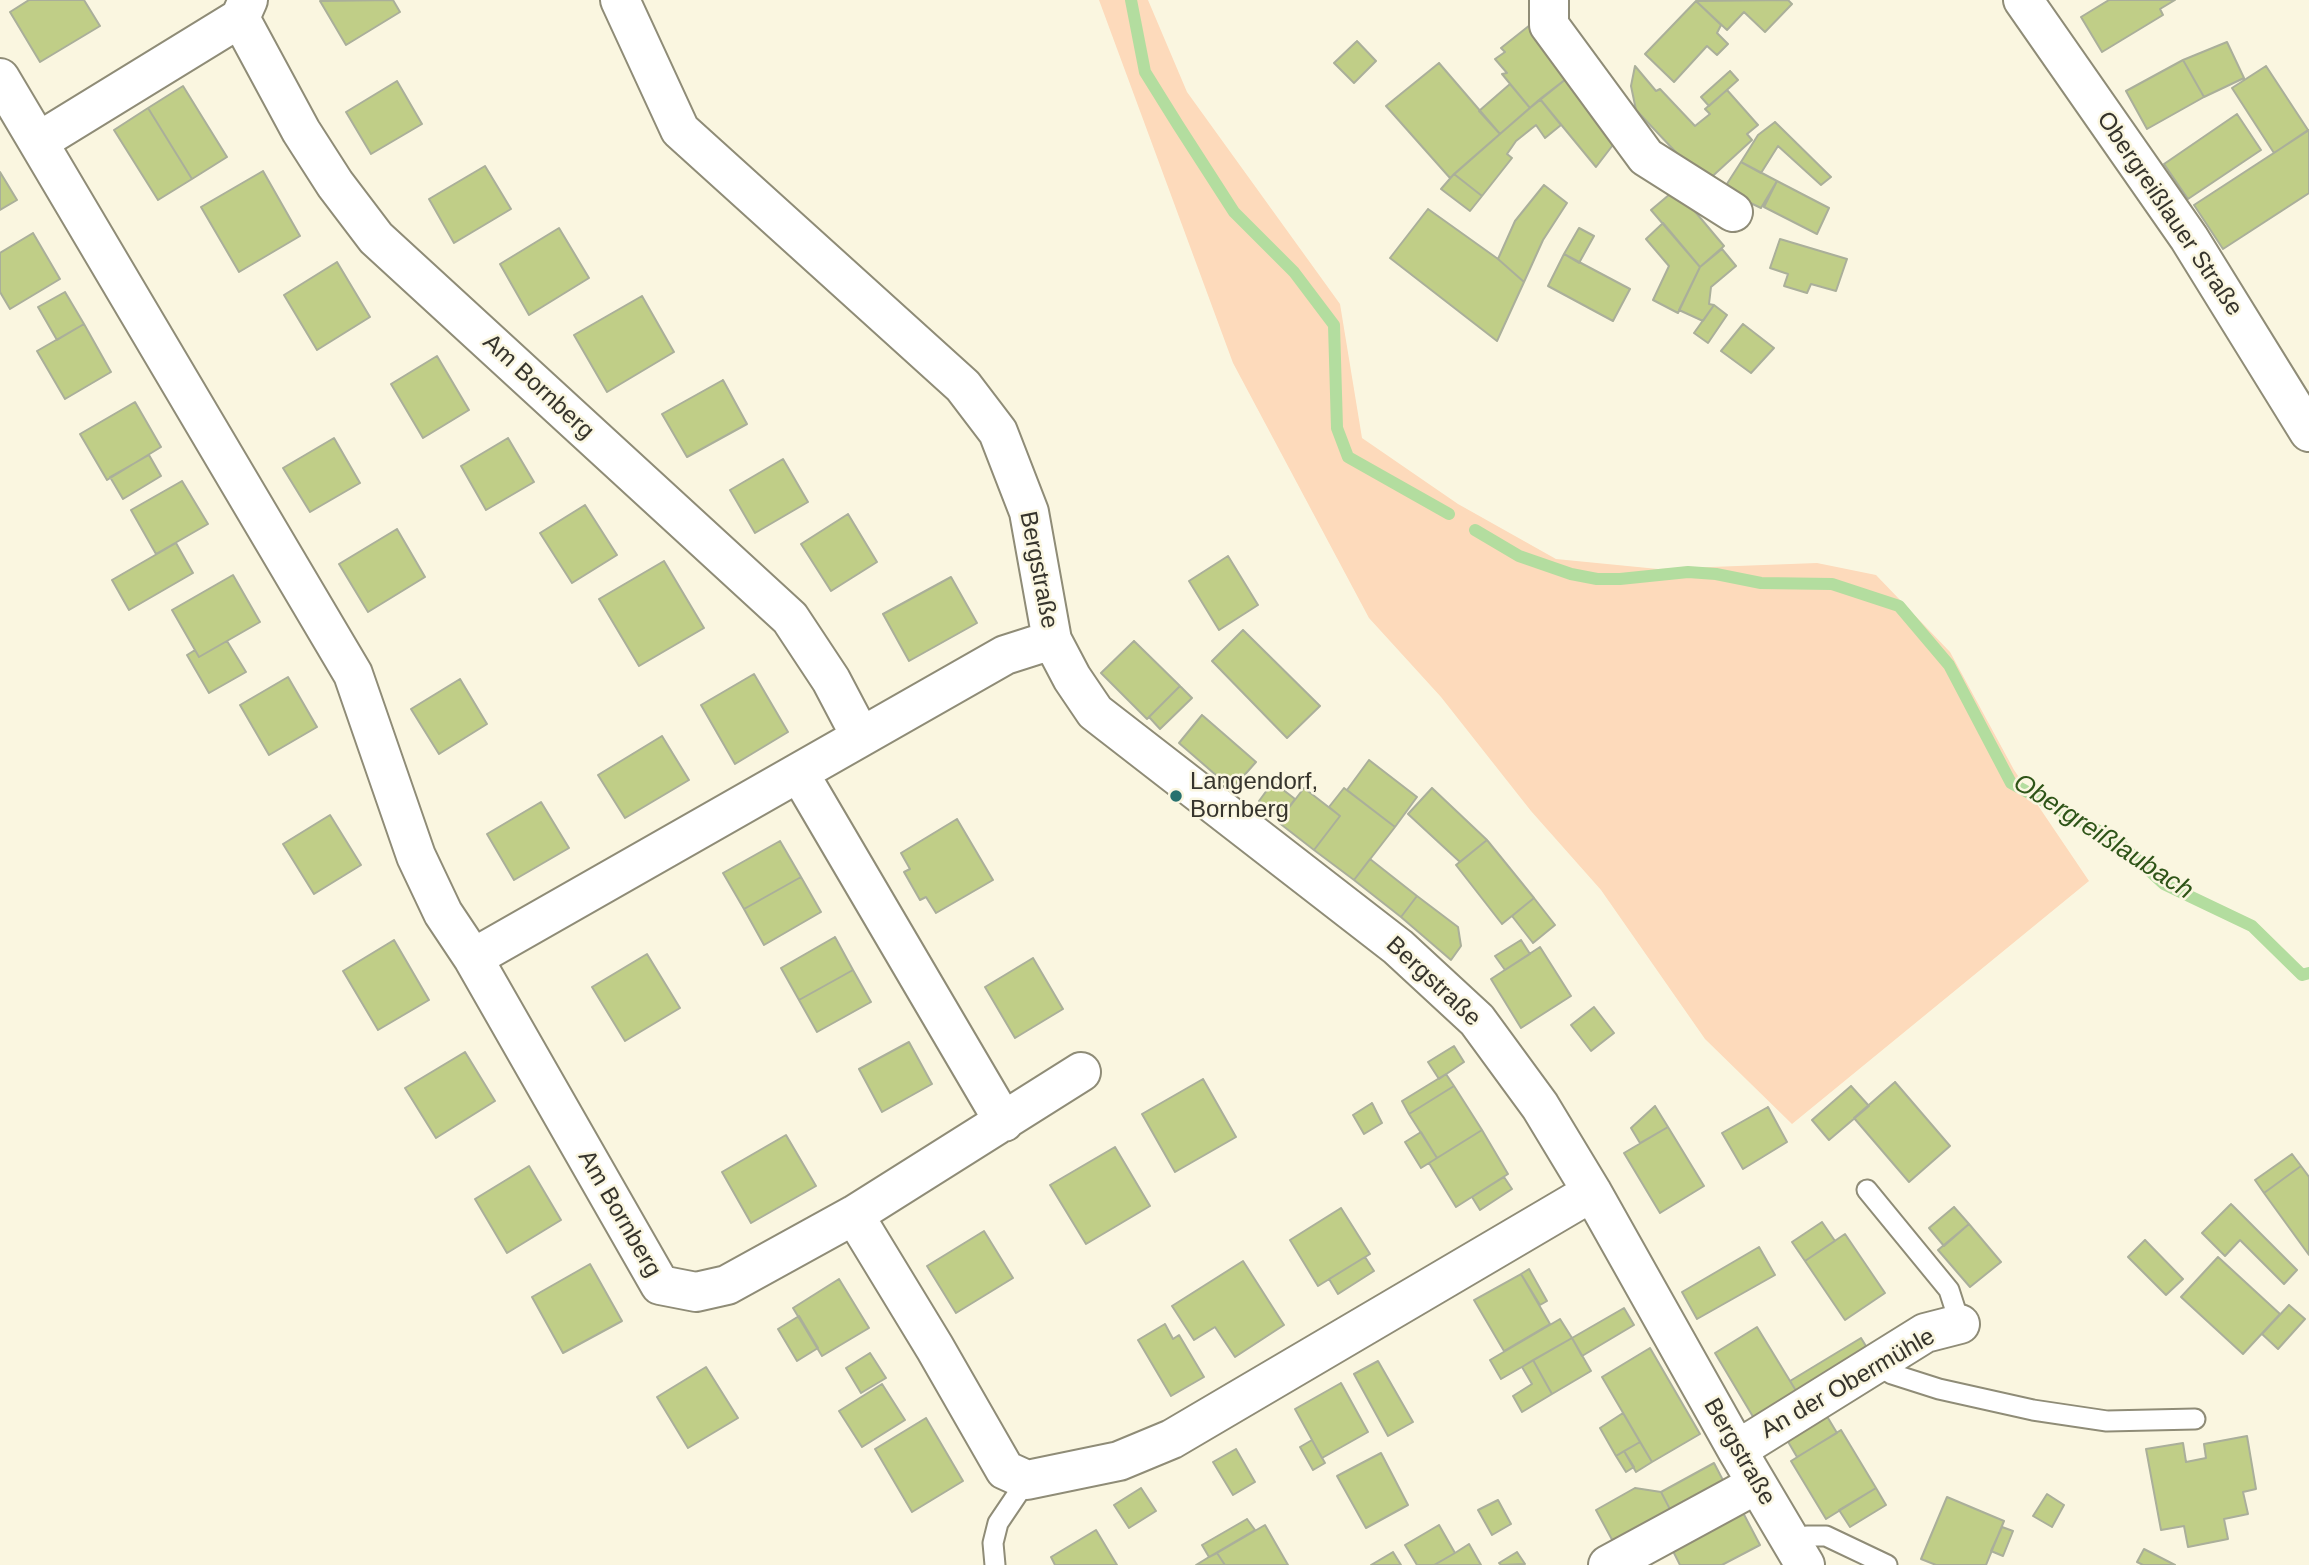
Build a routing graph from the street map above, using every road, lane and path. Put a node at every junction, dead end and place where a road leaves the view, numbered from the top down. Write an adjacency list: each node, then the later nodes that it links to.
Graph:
1 (620, 0): 9 (street, Bergstraße)
2 (1549, 0): 7 (street)
3 (2023, 0): 8 (street, Obergreißlauer Straße)
4 (244, 9): 6 (street, Am Bornberg); 10 (street, Am Bornberg)
5 (0, 78): 6 (street, Am Bornberg)
6 (38, 142): 12 (street, Am Bornberg)
7 (1734, 212)
8 (2309, 432)
9 (1052, 640): 10 (street); 16 (street, Bergstraße)
10 (861, 737): 11 (street)
11 (799, 773): 12 (street); 14 (street)
12 (473, 958): 17 (street, Am Bornberg)
13 (1081, 1072): 14 (street, Am Bornberg)
14 (1004, 1122): 17 (street, Am Bornberg)
15 (1867, 1190): 18 (lane)
16 (1592, 1192): 21 (street, Bergstraße); 22 (street)
17 (854, 1215): 22 (street)
18 (1960, 1324): 19 (street, An der Obermühle)
19 (1875, 1364): 20 (lane); 21 (street, An der Obermühle)
20 (2195, 1419)
21 (1737, 1450): 23 (street, Bergstraße)
22 (1027, 1480): 25 (lane)
23 (1757, 1484): 24 (street, Bergstraße); 26 (street)
24 (1798, 1554): 27 (lane)
25 (995, 1565)
26 (1608, 1565)
27 (1887, 1565)

